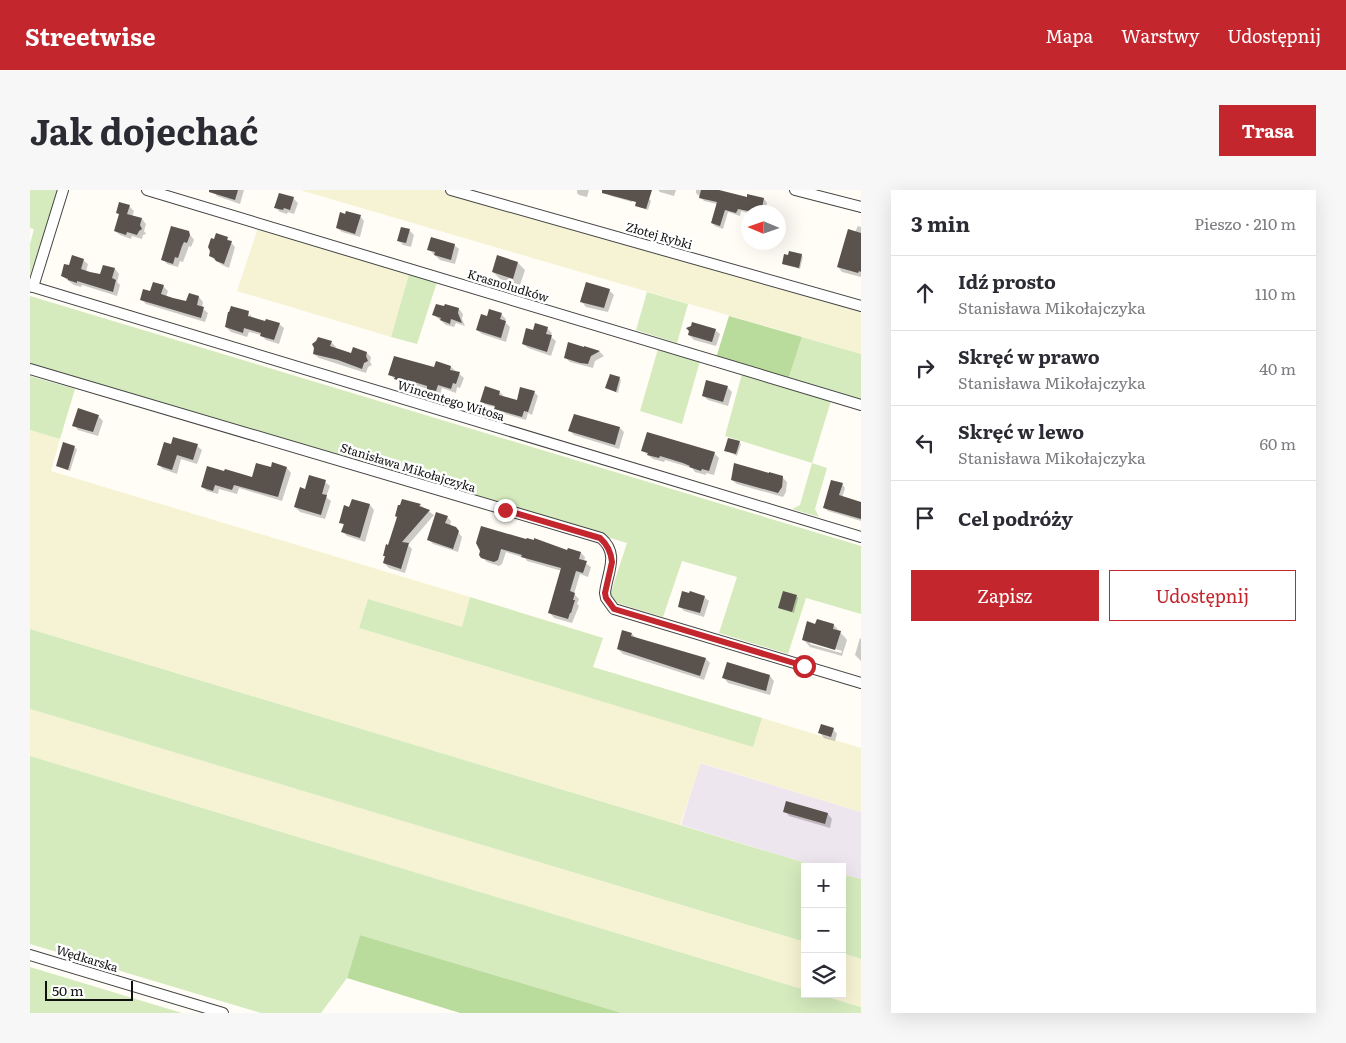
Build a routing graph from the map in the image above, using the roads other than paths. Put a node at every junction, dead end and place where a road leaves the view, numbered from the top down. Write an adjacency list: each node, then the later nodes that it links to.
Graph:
1 (64, 190): 6 (street, Wincentego Witosa)
2 (148, 190): 9 (street, Krasnoludków)
3 (451, 190): 7 (street, Złotej Rybki)
4 (794, 190): 5 (street)
5 (861, 208)
6 (32, 287): 10 (street, Wincentego Witosa)
7 (861, 306)
8 (30, 369): 11 (street, Stanisława Mikołajczyka)
9 (861, 405)
10 (861, 537)
11 (861, 682)
12 (30, 955): 13 (street, Wędkarska)
13 (224, 1013)

